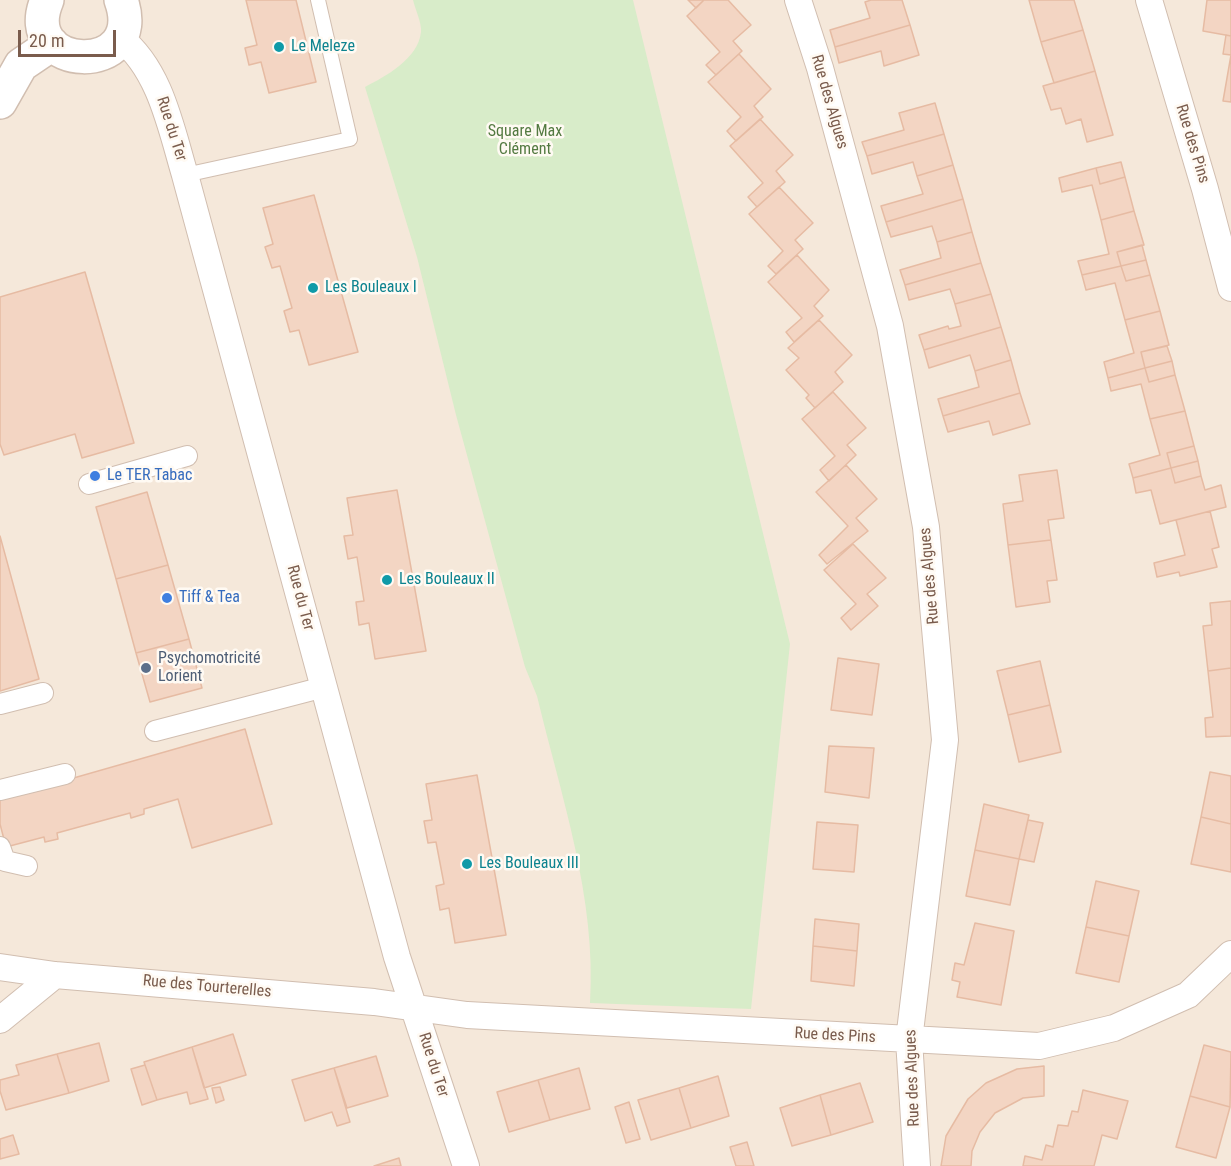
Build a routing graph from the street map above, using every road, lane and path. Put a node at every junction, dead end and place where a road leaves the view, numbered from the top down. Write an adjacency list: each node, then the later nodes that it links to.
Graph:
1 (46, 0): 7 (street)
2 (121, 0): 6 (street)
3 (318, 0): 9 (lane)
4 (798, 0): 26 (street, Rue des Algues)
5 (1149, 0): 10 (street, Rue des Pins)
6 (120, 38): 7 (street); 9 (street, Rue du Ter)
7 (52, 44): 8 (street)
8 (0, 102)
9 (185, 175): 13 (street, Rue du Ter)
10 (1231, 288)
11 (187, 456): 12 (street)
12 (88, 484)
13 (324, 687): 16 (street); 24 (street, Rue du Ter)
14 (43, 693): 15 (street)
15 (0, 704)
16 (155, 731)
17 (65, 774): 18 (street)
18 (0, 790)
19 (0, 847): 20 (street)
20 (27, 866)
21 (1231, 954): 26 (street, Rue des Pins)
22 (0, 967): 23 (street, Rue des Tourterelles)
23 (55, 975): 24 (street, Rue des Tourterelles); 25 (street)
24 (414, 1008): 26 (street, Rue des Pins); 27 (street, Rue du Ter)
25 (0, 1020)
26 (909, 1040): 28 (street, Rue des Algues)
27 (466, 1166)
28 (917, 1166)

